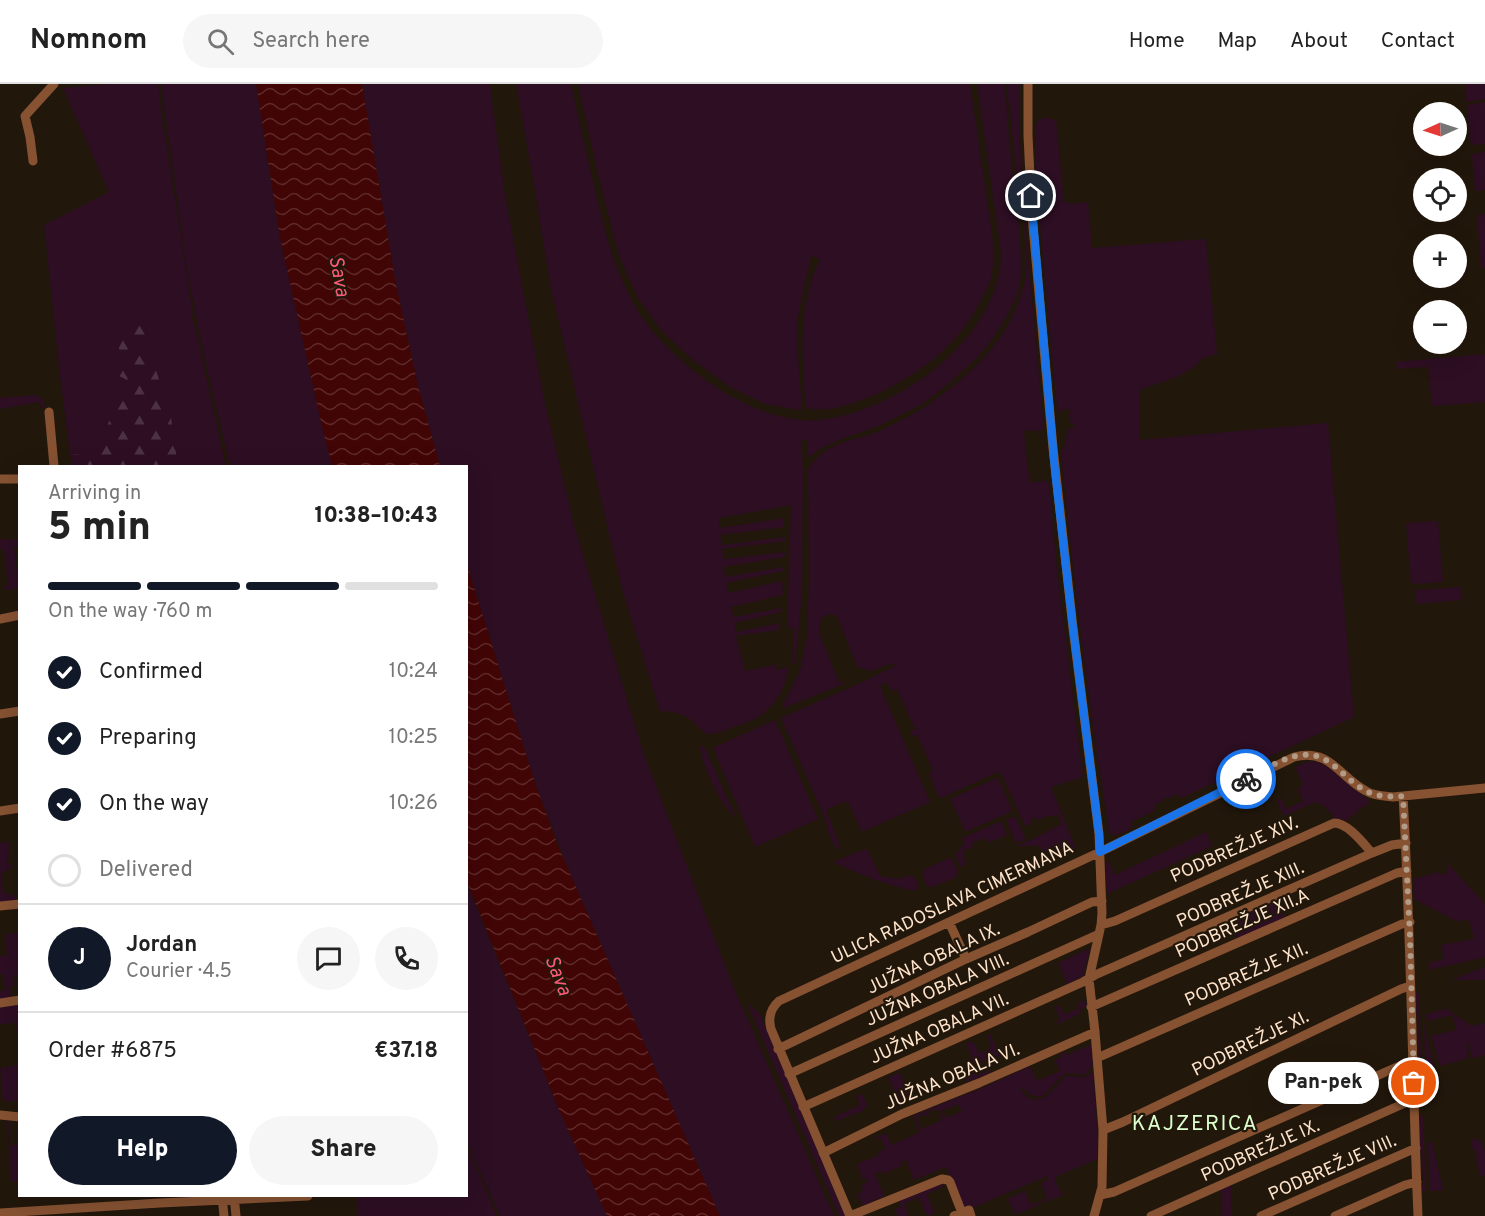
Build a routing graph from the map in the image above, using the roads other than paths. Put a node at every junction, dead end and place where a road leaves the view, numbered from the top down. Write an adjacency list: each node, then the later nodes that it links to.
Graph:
1 (54, 84): 3 (street)
2 (1028, 84): 19 (street)
3 (33, 161)
4 (49, 412): 5 (street)
5 (54, 465)
6 (0, 479): 7 (street)
7 (18, 479)
8 (0, 614): 9 (street)
9 (18, 614)
10 (18, 614): 11 (street)
11 (0, 619)
12 (18, 711): 13 (street)
13 (0, 714)
14 (1485, 788): 15 (street, ULICA RADOSLAVA CIMERMANA)
15 (1403, 796): 18 (street); 19 (street, ULICA RADOSLAVA CIMERMANA)
16 (18, 808): 17 (street)
17 (0, 811)
18 (1406, 843): 20 (street, PODBREŽJE XIII.); 21 (street)
19 (1100, 852): 22 (street); 25 (street, ULICA RADOSLAVA CIMERMANA)
20 (1372, 853): 27 (street, PODBREŽJE XIV.); 29 (street, PODBREŽJE XIII.)
21 (1407, 871): 26 (street); 33 (street, PODBREŽJE XII.A)
22 (1102, 901): 27 (street); 28 (street, JUŽNA OBALA IX.)
23 (18, 904): 24 (street)
24 (0, 906)
25 (949, 922): 28 (street); 35 (street, ULICA RADOSLAVA CIMERMANA)
26 (1410, 922): 30 (street); 36 (street, PODBREŽJE XII.)
27 (1100, 930): 29 (street); 38 (street, JUŽNA OBALA VIII.)
28 (966, 959): 35 (street, JUŽNA OBALA IX.)
29 (1089, 979): 33 (street); 40 (street, JUŽNA OBALA VII.)
30 (1410, 986): 37 (street); 43 (street, PODBREŽJE XI.)
31 (18, 1000): 32 (street)
32 (0, 1003)
33 (1091, 1007): 34 (street)
34 (1095, 1032): 36 (street); 45 (street, JUŽNA OBALA VI.)
35 (778, 1049): 38 (street, ULICA RADOSLAVA CIMERMANA)
36 (1097, 1059): 43 (street)
37 (1413, 1063): 39 (street); 47 (street)
38 (789, 1074): 40 (street, ULICA RADOSLAVA CIMERMANA)
39 (1414, 1098): 44 (street); 57 (street, PODBREŽJE IX.)
40 (803, 1107): 45 (street, ULICA RADOSLAVA CIMERMANA)
41 (0, 1115): 42 (street)
42 (18, 1117)
43 (1103, 1130): 47 (street)
44 (1416, 1148): 46 (street); 58 (street, PODBREŽJE VIII.)
45 (823, 1153): 55 (street, ULICA RADOSLAVA CIMERMANA)
46 (1417, 1182): 59 (street); 60 (street)
47 (1100, 1195): 56 (street)
48 (272, 1197): 50 (street)
49 (222, 1198): 50 (street); 51 (street); 53 (street)
50 (235, 1198): 54 (street)
51 (0, 1213)
52 (964, 1214): 55 (street)
53 (224, 1216)
54 (236, 1216)
55 (850, 1216)
56 (1094, 1216)
57 (1151, 1216)
58 (1261, 1216)
59 (1335, 1216)
60 (1418, 1216)

